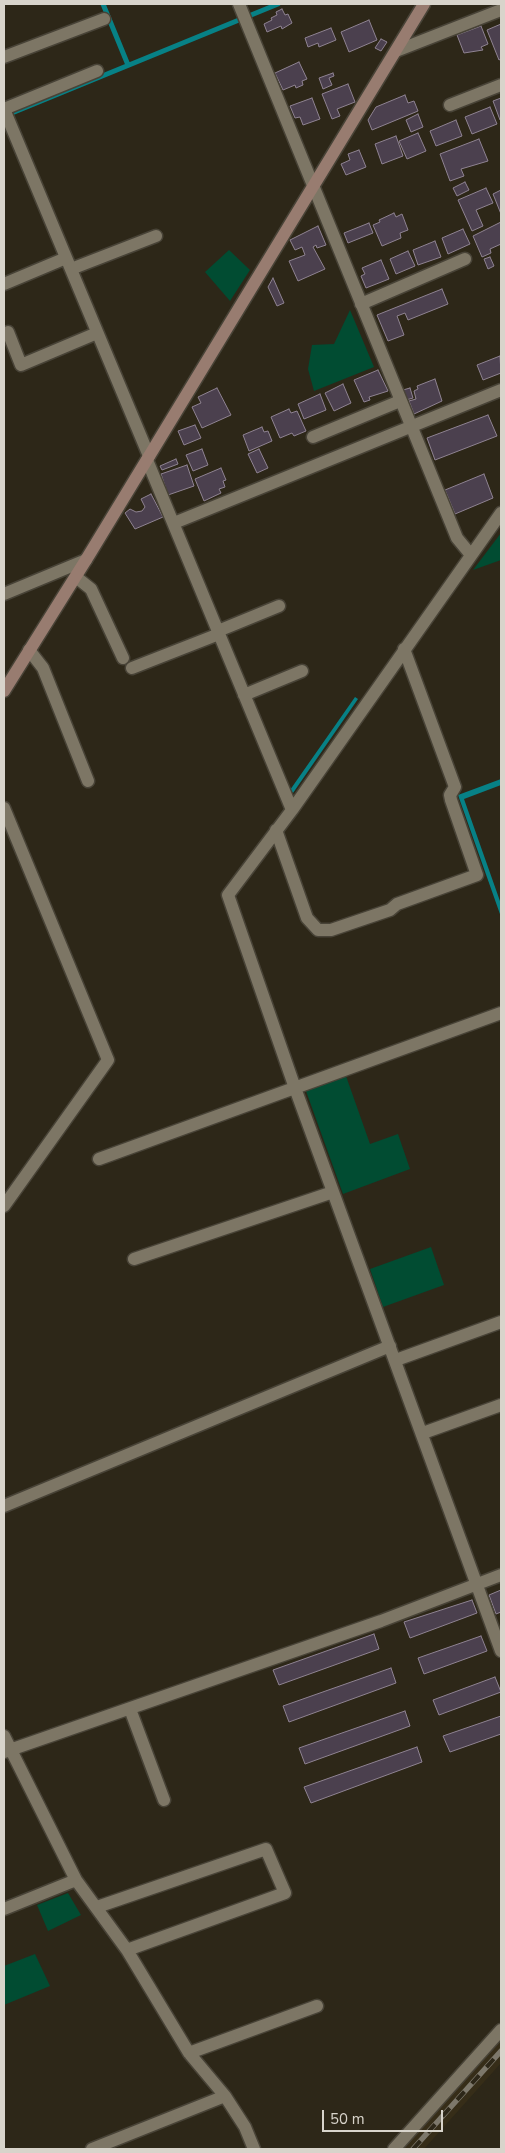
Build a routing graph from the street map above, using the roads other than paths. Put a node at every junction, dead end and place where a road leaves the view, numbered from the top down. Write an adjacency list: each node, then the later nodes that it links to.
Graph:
1 (239, 4): 12 (street)
2 (424, 4): 5 (street)
3 (501, 10): 5 (street)
4 (104, 19): 6 (street)
5 (396, 51): 12 (street)
6 (4, 57)
7 (97, 71): 10 (street)
8 (501, 85): 9 (street)
9 (450, 105)
10 (4, 109): 11 (street)
11 (7, 125): 15 (street)
12 (313, 186): 17 (street); 24 (street)
13 (156, 236): 15 (street)
14 (465, 259): 17 (street)
15 (68, 264): 16 (street); 19 (street)
16 (4, 284)
17 (361, 304): 21 (street)
18 (8, 332): 19 (street)
19 (97, 333): 24 (street)
20 (501, 390): 22 (street)
21 (400, 401): 22 (street); 23 (street)
22 (410, 426): 26 (street); 27 (street)
23 (313, 437)
24 (148, 458): 26 (street); 28 (street)
25 (501, 513): 27 (street)
26 (174, 523): 32 (street)
27 (471, 555): 33 (street)
28 (86, 560): 29 (street); 30 (street)
29 (76, 577): 34 (street); 35 (street)
30 (4, 594)
31 (279, 606): 32 (street)
32 (218, 633): 36 (street); 39 (street)
33 (404, 649): 42 (street); 43 (street)
34 (29, 650): 38 (street); 40 (street)
35 (123, 658)
36 (132, 668)
37 (302, 671): 39 (street)
38 (4, 691)
39 (244, 695): 42 (street)
40 (88, 781)
41 (4, 808): 48 (street)
42 (292, 810): 43 (street)
43 (276, 830): 45 (street)
44 (501, 1014): 45 (street)
45 (295, 1088): 46 (street); 47 (street)
46 (99, 1159)
47 (333, 1192): 49 (street); 51 (street)
48 (4, 1206)
49 (134, 1259)
50 (501, 1322): 52 (street)
51 (390, 1346): 52 (street); 55 (street)
52 (396, 1360): 54 (street)
53 (501, 1405): 54 (street)
54 (423, 1433): 57 (street)
55 (4, 1506)
56 (501, 1575): 57 (street)
57 (476, 1584): 58 (street); 59 (street)
58 (501, 1652)
59 (130, 1709): 61 (street); 62 (street)
60 (4, 1736): 61 (street)
61 (7, 1750): 63 (street)
62 (164, 1800)
63 (76, 1880): 64 (street); 65 (street)
64 (97, 1907): 66 (street); 66 (street)
65 (4, 1909)
66 (127, 1950): 69 (street)
67 (316, 2006): 69 (street)
68 (501, 2030): 73 (street)
69 (189, 2053): 70 (street)
70 (225, 2096): 71 (street); 72 (street)
71 (92, 2149)
72 (254, 2149)
73 (394, 2149)

